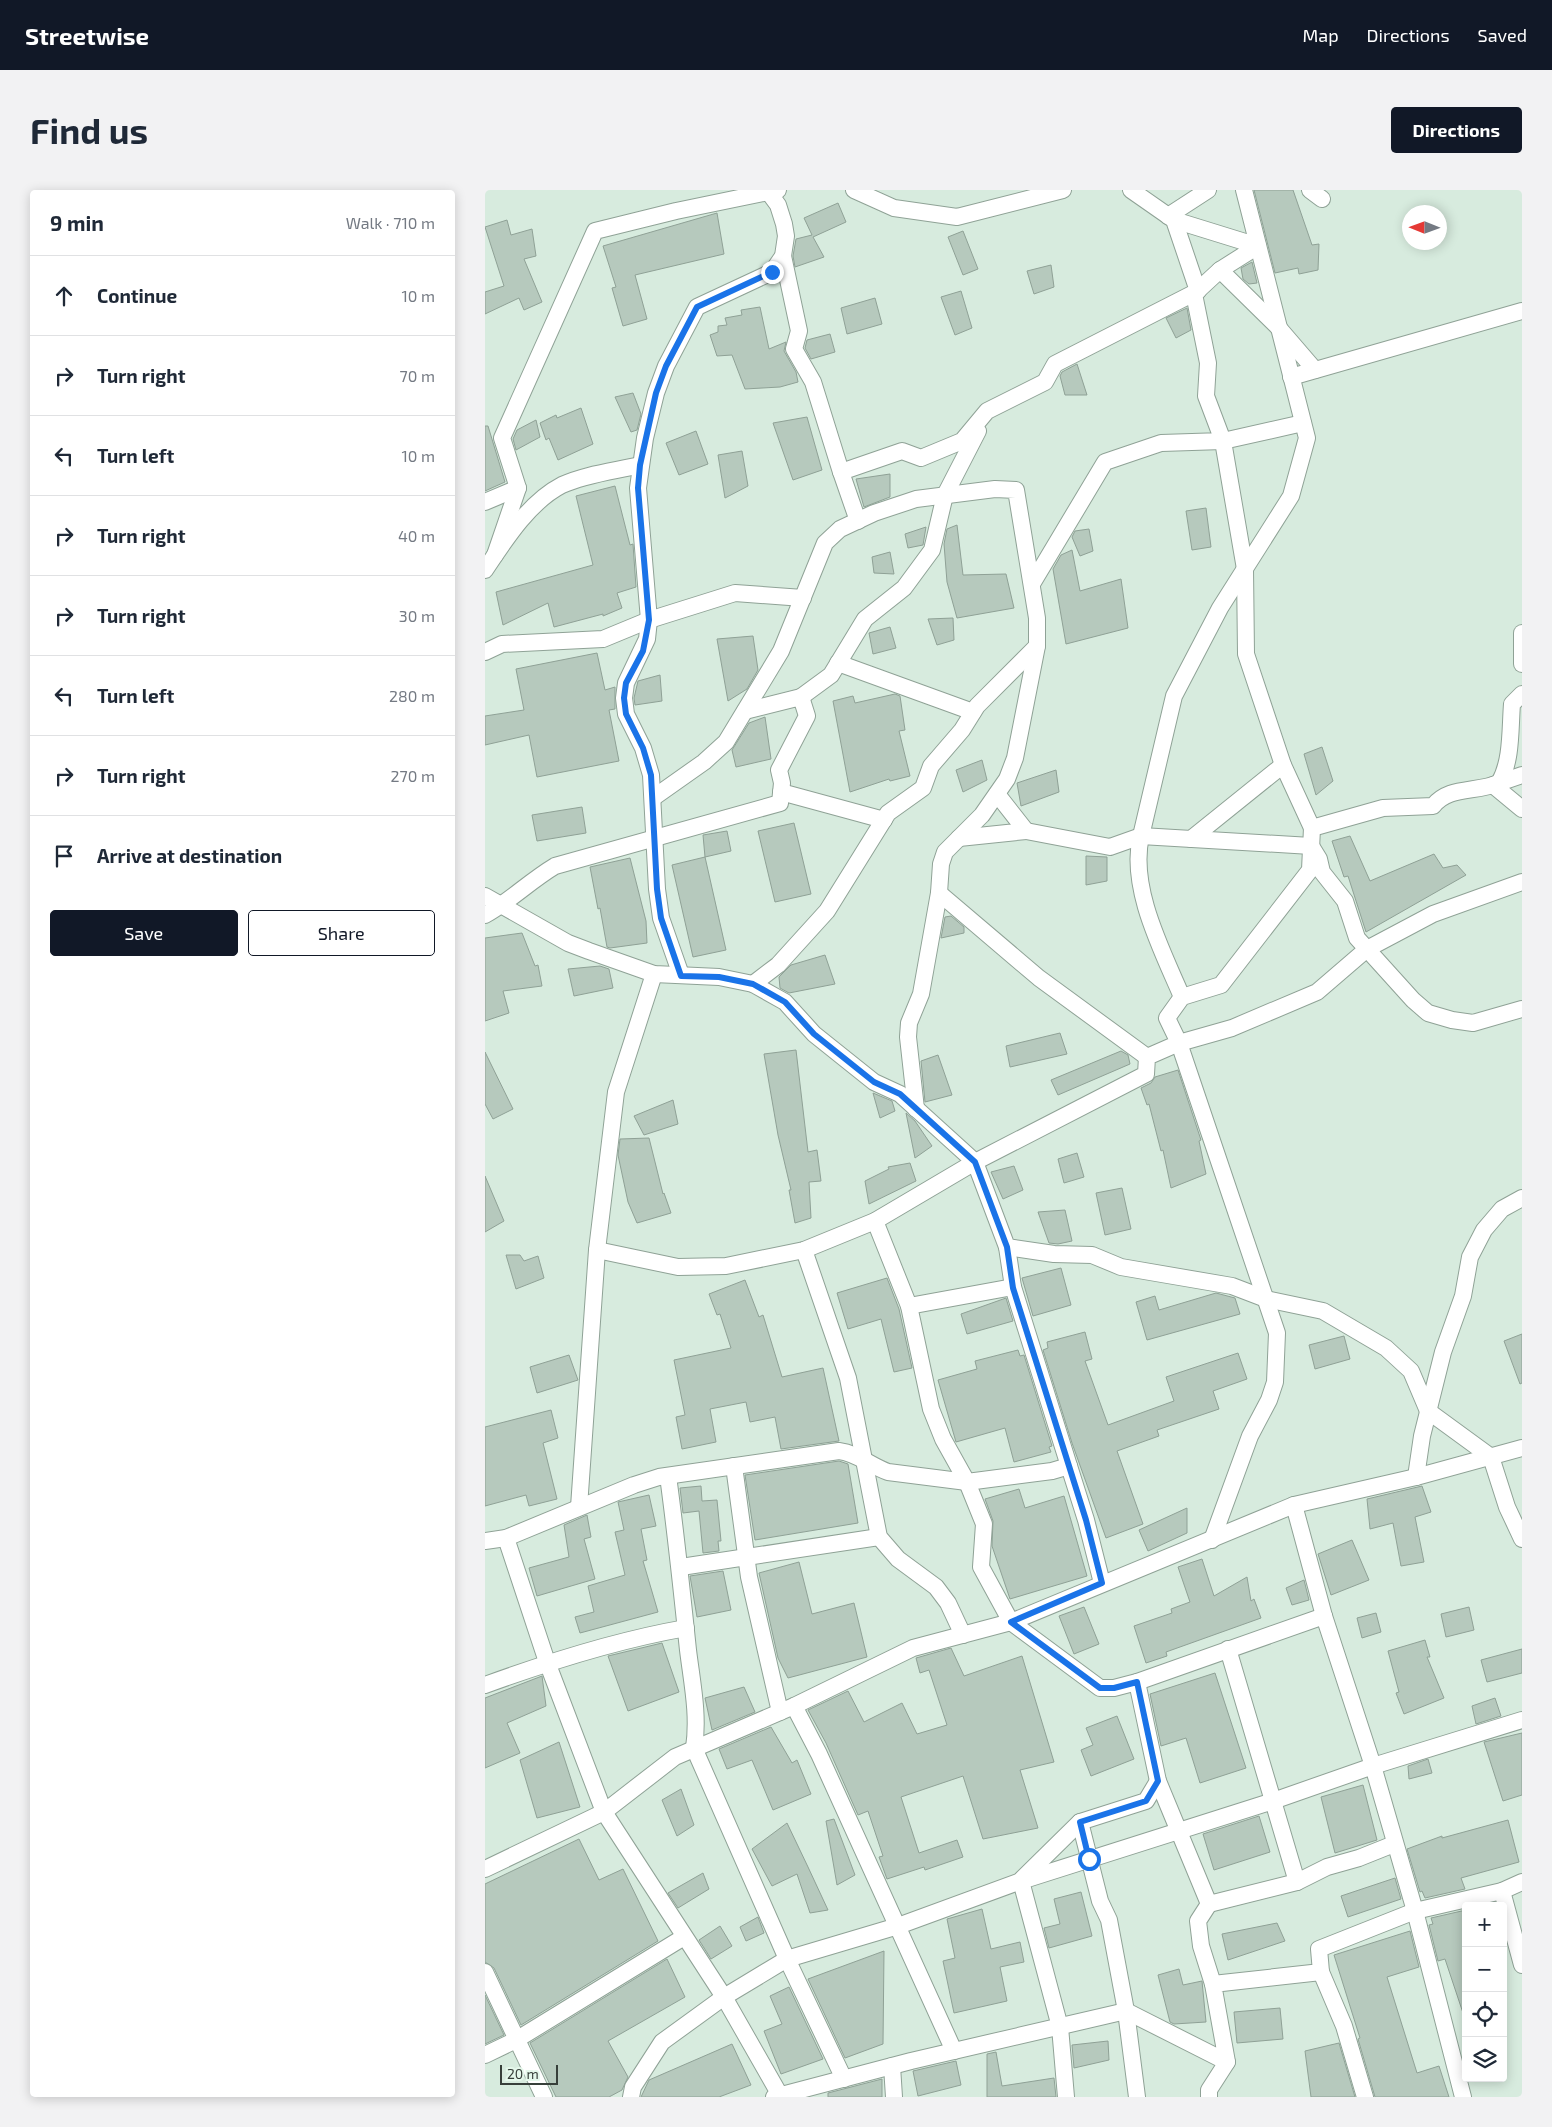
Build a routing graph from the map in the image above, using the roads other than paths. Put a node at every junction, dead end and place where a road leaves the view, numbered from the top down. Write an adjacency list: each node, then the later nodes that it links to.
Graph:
1 (854, 190): 2 (street)
2 (1063, 190)
3 (1131, 190): 7 (street)
4 (1207, 190): 7 (street)
5 (1244, 190): 8 (street)
6 (771, 191): 9 (street); 21 (street)
7 (1171, 218): 8 (street); 11 (street)
8 (1257, 246): 10 (street); 13 (street)
9 (783, 256): 19 (street); 20 (street)
10 (1220, 270): 11 (street); 13 (street)
11 (1198, 290): 16 (street); 18 (street)
12 (1522, 311): 14 (street)
13 (1279, 328): 14 (street); 15 (street)
14 (1315, 370): 15 (street)
15 (1291, 377): 17 (street)
16 (987, 411): 20 (street); 22 (street)
17 (1303, 423): 18 (street); 26 (street)
18 (1223, 441): 26 (street); 28 (street)
19 (640, 465): 25 (street); 30 (street)
20 (841, 472): 24 (street)
21 (519, 488): 23 (street); 25 (street)
22 (945, 495): 24 (street); 28 (street); 34 (street)
23 (485, 502)
24 (858, 521): 29 (street)
25 (495, 555): 27 (street)
26 (1245, 569): 40 (street); 50 (street)
27 (485, 570)
28 (1032, 584): 32 (street)
29 (803, 598): 30 (street); 38 (street)
30 (649, 620): 33 (street); 45 (street)
31 (1522, 633): 35 (street)
32 (1037, 646): 39 (street); 44 (street)
33 (485, 652)
34 (838, 663): 37 (street); 39 (street)
35 (1522, 664)
36 (1522, 694): 42 (street)
37 (801, 697): 38 (street); 43 (street)
38 (745, 711): 45 (street)
39 (973, 712): 47 (street)
40 (1283, 765): 48 (street); 53 (street)
41 (1522, 775): 42 (street)
42 (1493, 785): 46 (street); 48 (street)
43 (781, 792): 47 (street); 51 (street)
44 (997, 794): 49 (street); 52 (street)
45 (653, 798): 51 (street)
46 (1522, 809)
47 (884, 820): 63 (street)
48 (1312, 828): 54 (street)
49 (1026, 831): 50 (street); 52 (street)
50 (1141, 836): 53 (street); 64 (street)
51 (655, 837): 58 (street); 62 (street)
52 (959, 838): 56 (street)
53 (1191, 839): 54 (street)
54 (1311, 846): 60 (street); 64 (street)
55 (1522, 882): 60 (street)
56 (939, 893): 67 (street); 68 (street)
57 (485, 896): 58 (street)
58 (503, 906): 59 (street); 61 (street)
59 (485, 915)
60 (1367, 949): 65 (street); 66 (street)
61 (655, 974): 62 (street); 73 (street)
62 (681, 976): 63 (street)
63 (753, 984): 68 (street)
64 (1182, 997): 66 (street)
65 (1522, 1009)
66 (1179, 1043): 67 (street); 76 (street)
67 (1147, 1057): 69 (street)
68 (916, 1108): 69 (street)
69 (975, 1162): 71 (street); 72 (street)
70 (1522, 1198): 78 (street)
71 (875, 1222): 74 (street); 77 (street)
72 (1007, 1247): 75 (street); 76 (street)
73 (597, 1250): 74 (street); 88 (street)
74 (805, 1250): 81 (street)
75 (1013, 1288): 77 (street); 83 (street)
76 (1266, 1299): 78 (street); 91 (street)
77 (909, 1306): 86 (street)
78 (1428, 1410): 80 (street); 85 (street)
79 (1522, 1448): 80 (street)
80 (1491, 1457): 85 (street); 92 (street)
81 (863, 1460): 82 (street); 86 (street); 89 (street)
82 (734, 1466): 84 (street); 94 (street)
83 (1069, 1466): 86 (street); 96 (street)
84 (668, 1476): 88 (street); 95 (street)
85 (1416, 1477): 87 (street)
86 (967, 1482): 98 (street)
87 (1294, 1505): 91 (street); 97 (street)
88 (579, 1507): 90 (street)
89 (879, 1536): 94 (street); 100 (street)
90 (505, 1538): 93 (street); 102 (street)
91 (1212, 1540): 96 (street)
92 (1522, 1540)
93 (485, 1541)
94 (746, 1555): 95 (street); 105 (street)
95 (681, 1567): 99 (street)
96 (1102, 1583): 98 (street)
97 (1324, 1616): 101 (street); 108 (street)
98 (1011, 1622): 100 (street); 103 (street)
99 (686, 1628): 102 (street); 107 (street)
100 (963, 1635): 105 (street)
101 (1228, 1649): 103 (street); 110 (street)
102 (547, 1662): 104 (street); 111 (street)
103 (1137, 1682): 109 (street)
104 (485, 1685)
105 (787, 1709): 107 (street); 123 (street)
106 (1522, 1720): 108 (street)
107 (694, 1748): 111 (street); 125 (street)
108 (1373, 1766): 110 (street); 114 (street)
109 (1158, 1781): 112 (street); 113 (street)
110 (1273, 1802): 113 (street); 118 (street)
111 (604, 1812): 116 (street); 124 (street)
112 (1080, 1822): 115 (street); 117 (street)
113 (1179, 1831): 115 (street); 121 (street)
114 (1394, 1844): 118 (street); 122 (street)
115 (1089, 1859): 117 (street); 131 (street)
116 (485, 1869)
117 (1021, 1881): 123 (street); 132 (street)
118 (1297, 1882): 121 (street)
119 (1522, 1882): 120 (street)
120 (1502, 1891): 122 (street); 126 (street)
121 (1209, 1904): 129 (street)
122 (1415, 1911): 128 (street); 147 (street)
123 (898, 1926): 125 (street); 134 (street)
124 (684, 1937): 130 (street); 133 (street)
125 (787, 1959): 130 (street); 138 (street)
126 (1522, 1965)
127 (485, 1972): 133 (street)
128 (1321, 1972): 129 (street); 146 (street)
129 (1213, 1984): 136 (street)
130 (724, 1997): 140 (street); 142 (street)
131 (1126, 2011): 132 (street); 136 (street); 145 (street)
132 (1061, 2027): 134 (street); 144 (street)
133 (516, 2040): 135 (street); 141 (street)
134 (954, 2050): 137 (street)
135 (485, 2055)
136 (1227, 2062): 139 (street)
137 (892, 2066): 138 (street); 143 (street)
138 (844, 2080): 140 (street)
139 (1206, 2095)
140 (778, 2096)
141 (544, 2097)
142 (631, 2097)
143 (894, 2097)
144 (1066, 2097)
145 (1137, 2097)
146 (1365, 2097)
147 (1463, 2097)

